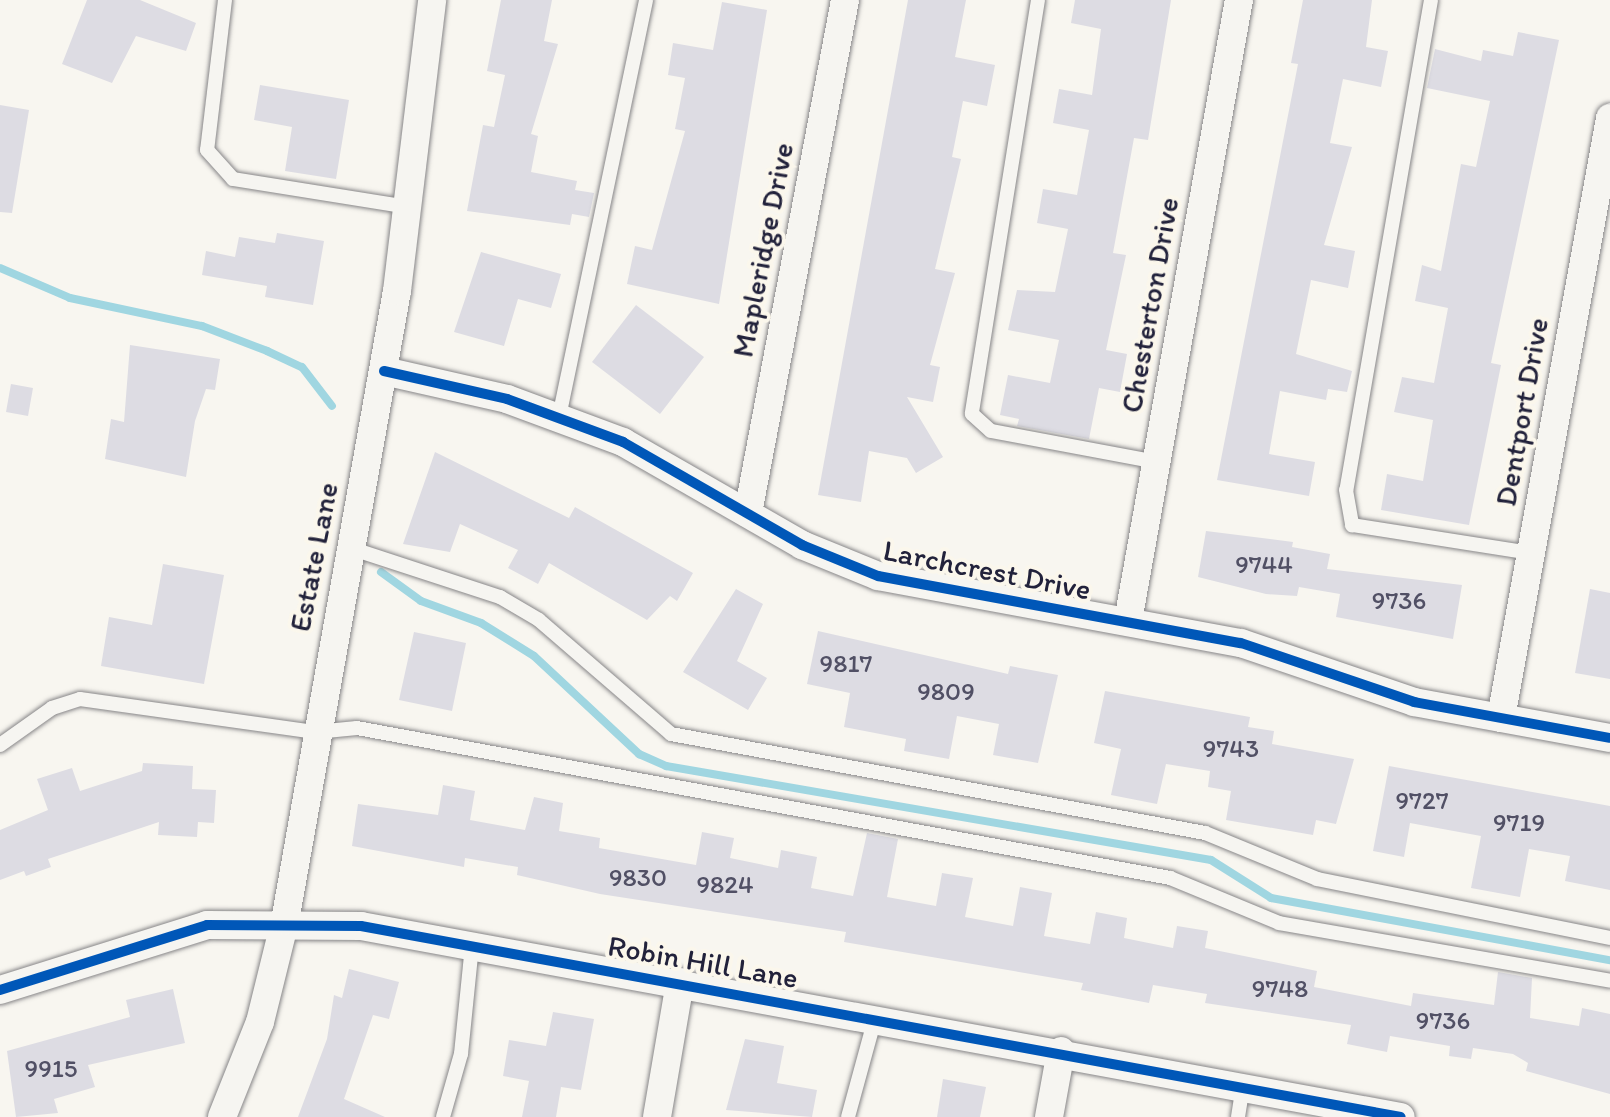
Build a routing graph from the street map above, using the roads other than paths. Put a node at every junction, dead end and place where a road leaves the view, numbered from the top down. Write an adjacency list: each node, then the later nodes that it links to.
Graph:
1 (225, 0): 9 (lane)
2 (432, 0): 9 (street, Estate Lane)
3 (646, 0): 11 (lane)
4 (845, 0): 13 (street, Mapleridge Drive)
5 (1038, 0): 12 (lane)
6 (1239, 0): 12 (street, Chesterton Drive)
7 (1431, 0): 15 (lane)
8 (1610, 118): 15 (street, Dentport Drive)
9 (407, 207): 10 (street, Estate Lane)
10 (384, 371): 11 (street, Larchcrest Drive); 14 (street, Estate Lane)
11 (559, 417): 13 (street, Larchcrest Drive)
12 (1156, 462): 16 (street, Chesterton Drive)
13 (748, 513): 16 (street, Larchcrest Drive)
14 (350, 548): 18 (street, Estate Lane); 22 (lane)
15 (1531, 553): 17 (street, Dentport Drive)
16 (1128, 621): 17 (street, Larchcrest Drive)
17 (1501, 718): 19 (street, Larchcrest Drive)
18 (316, 732): 20 (lane); 21 (street, Estate Lane); 24 (lane)
19 (1610, 738)
20 (0, 745)
21 (285, 921): 23 (street, Robin Hill Lane); 26 (street, Robin Hill Lane); 30 (street, Estate Lane)
22 (1610, 938)
23 (472, 945): 25 (street, Robin Hill Lane); 31 (lane)
24 (1610, 981)
25 (680, 982): 27 (street, Robin Hill Lane); 32 (street)
26 (0, 990)
27 (875, 1018): 28 (street, Robin Hill Lane); 33 (lane)
28 (1061, 1051): 29 (street, Robin Hill Lane); 34 (street)
29 (1243, 1087): 35 (lane); 36 (street, Robin Hill Lane)
30 (222, 1117)
31 (443, 1117)
32 (657, 1117)
33 (848, 1117)
34 (1049, 1117)
35 (1238, 1117)
36 (1401, 1117)

